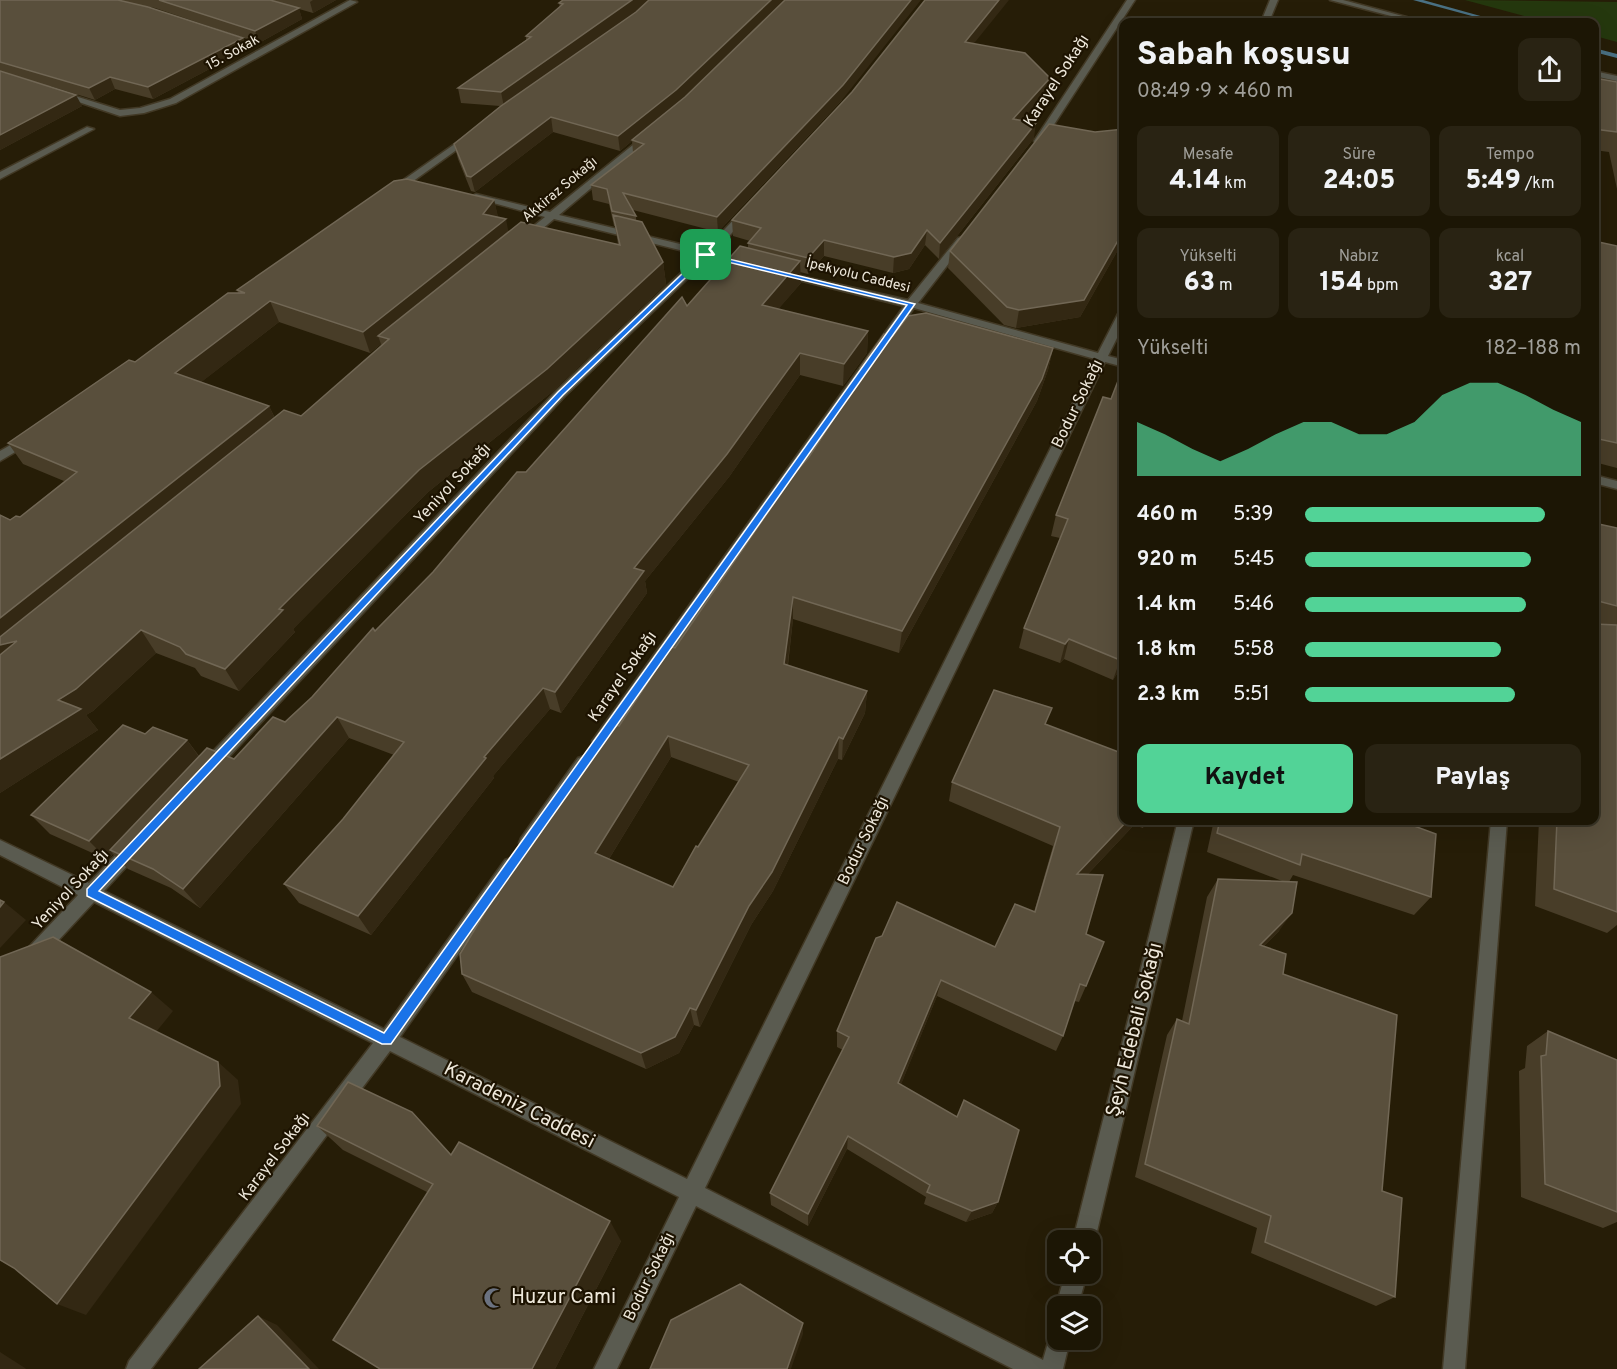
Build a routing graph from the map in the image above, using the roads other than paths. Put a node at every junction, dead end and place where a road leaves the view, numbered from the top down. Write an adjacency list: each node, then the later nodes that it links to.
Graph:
1 (1131, 0): 6 (street, Karayel Sokağı)
2 (1274, 0): 8 (street)
3 (1334, 0): 9 (street)
4 (350, 1): 10 (street, 15. Sokak)
5 (309, 16): 10 (street)
6 (1119, 18)
7 (1119, 18): 19 (street, Karayel Sokağı)
8 (1267, 18)
9 (1405, 18)
10 (320, 19): 12 (street, 15. Sokak)
11 (254, 47): 12 (street)
12 (265, 50): 15 (street, 15. Sokak)
13 (1599, 75): 14 (street)
14 (1617, 80)
15 (46, 89)
16 (90, 129): 20 (street)
17 (654, 131): 24 (street, Akkiraz Sokağı)
18 (477, 133): 21 (street)
19 (1032, 152)
20 (0, 176)
21 (389, 194)
22 (464, 194): 24 (street)
23 (753, 204): 27 (street, Yeniyol Sokağı)
24 (553, 215): 26 (street, Akkiraz Sokağı); 27 (street)
25 (975, 224): 30 (street, Karayel Sokağı)
26 (516, 245)
27 (706, 255): 28 (street); 38 (street, Yeniyol Sokağı)
28 (763, 268)
29 (774, 271): 30 (street, İpekyolu Caddesi)
30 (911, 304): 32 (street, İpekyolu Caddesi); 45 (street, Karayel Sokağı)
31 (1119, 322): 32 (street, Bodur Sokağı)
32 (1101, 359): 33 (street, İpekyolu Caddesi); 46 (street, Bodur Sokağı)
33 (1119, 363)
34 (39, 431): 35 (street)
35 (0, 457)
36 (1599, 480): 37 (street)
37 (1617, 485)
38 (196, 781)
39 (1185, 825): 47 (street, Şeyh Edebali Sokağı)
40 (1498, 825): 53 (street)
41 (140, 841): 43 (street, Yeniyol Sokağı)
42 (0, 848): 43 (street, Karadeniz Caddesi)
43 (91, 893): 44 (street, Yeniyol Sokağı); 45 (street, Karadeniz Caddesi)
44 (23, 966)
45 (387, 1040): 46 (street, Karadeniz Caddesi); 49 (street, Karayel Sokağı)
46 (691, 1192): 50 (street, Bodur Sokağı); 51 (street, Karadeniz Caddesi)
47 (1086, 1230)
48 (1057, 1350): 52 (street)
49 (137, 1369)
50 (605, 1369)
51 (1036, 1369)
52 (1052, 1369)
53 (1454, 1369)

